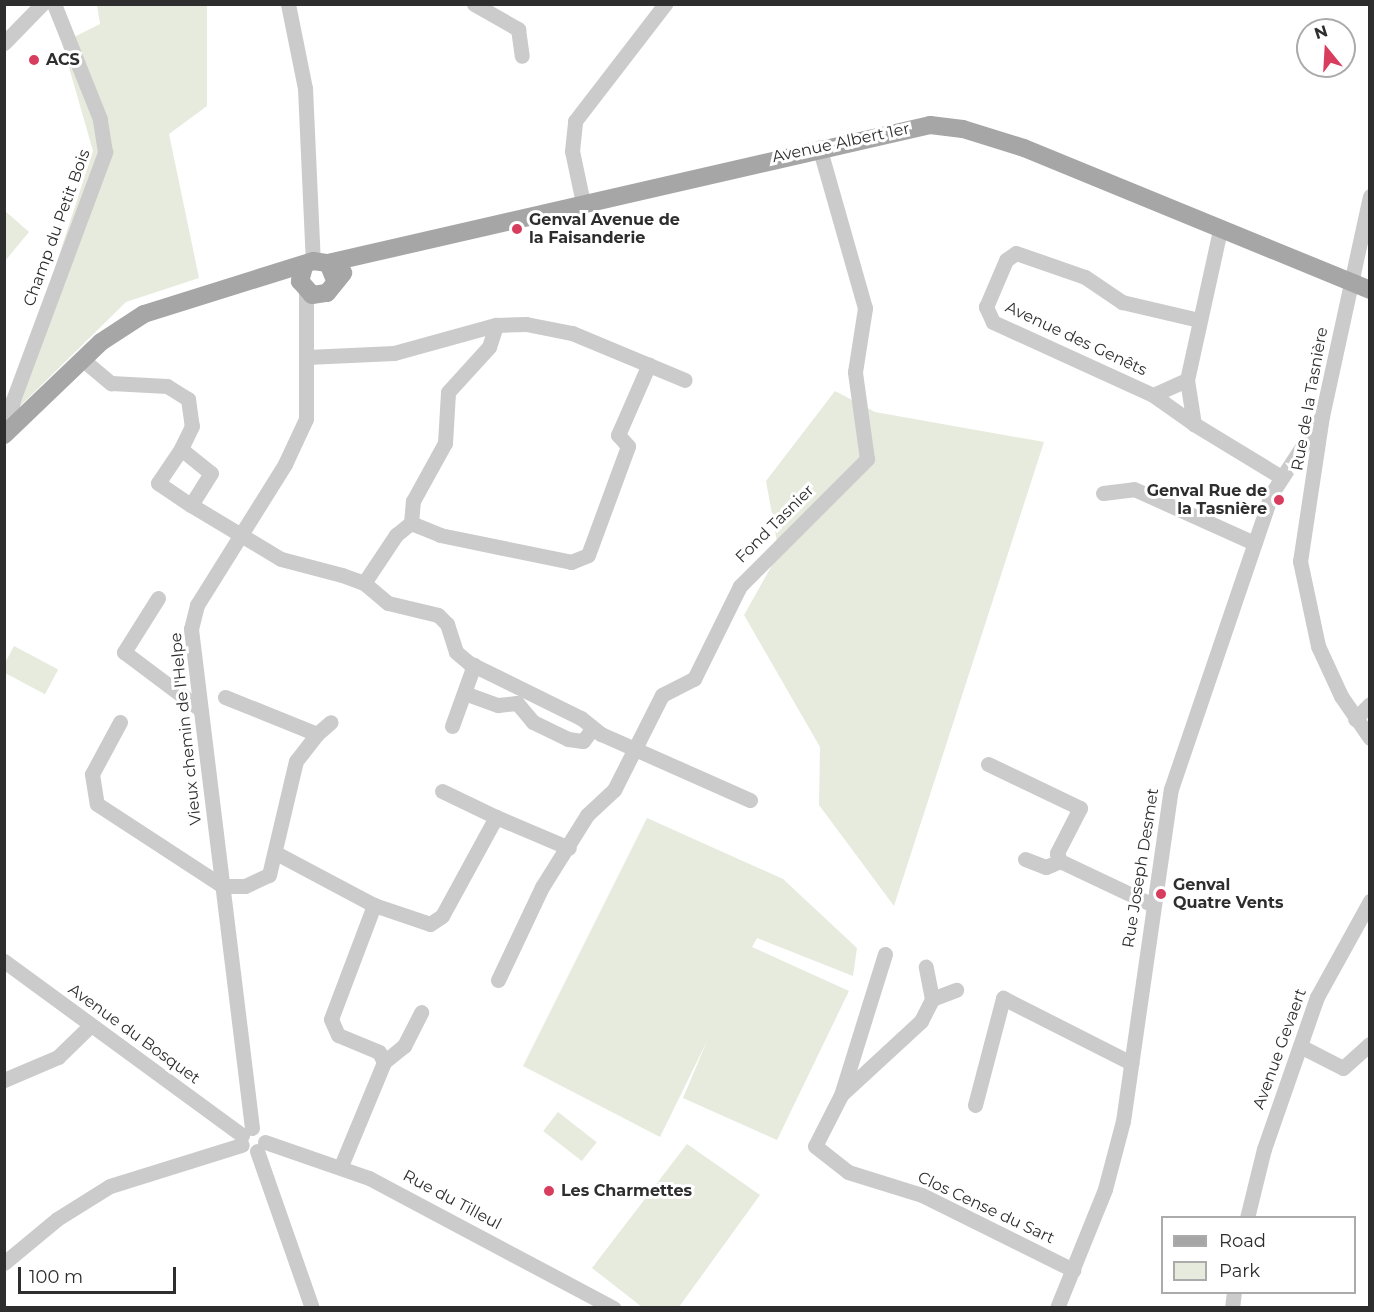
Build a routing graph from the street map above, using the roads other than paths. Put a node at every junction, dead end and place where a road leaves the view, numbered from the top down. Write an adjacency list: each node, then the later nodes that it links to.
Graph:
1 (42, 4): 6 (street)
2 (54, 4): 26 (street, Champ du Petit Bois)
3 (288, 4): 13 (street, Vieux chemin de l'Helpe)
4 (474, 4): 7 (street)
5 (665, 4): 10 (street)
6 (4, 43)
7 (522, 56)
8 (819, 147): 10 (main road, Avenue Albert 1er); 11 (main road, Avenue Albert 1er); 49 (street, Fond Tasnier)
9 (1370, 196): 14 (street, Rue de la Tasnière)
10 (583, 203): 12 (main road, Avenue Albert 1er)
11 (1220, 230): 14 (main road, Avenue Albert 1er); 16 (street)
12 (365, 255): 13 (main road, Avenue Albert 1er); 13 (main road, Avenue Albert 1er)
13 (312, 276): 18 (street, Vieux chemin de l'Helpe); 19 (main road, Avenue Albert 1er)
14 (1351, 282): 15 (main road, Avenue Albert 1er); 24 (street, Rue de la Tasnière)
15 (1370, 290)
16 (1199, 320): 22 (street); 23 (street, Avenue des Genêts)
17 (496, 325): 18 (street); 20 (street); 31 (street)
18 (307, 357): 32 (street, Vieux chemin de l'Helpe)
19 (82, 359): 26 (main road, Avenue Albert 1er); 27 (street)
20 (649, 364): 21 (street); 31 (street)
21 (685, 380)
22 (1187, 381): 23 (street); 25 (street)
23 (1153, 395): 25 (street, Avenue des Genêts)
24 (1322, 416): 28 (street, Rue Joseph Desmet); 42 (street, Rue de la Tasnière)
25 (1194, 424): 28 (street, Avenue des Genêts)
26 (6, 433)
27 (181, 449): 30 (street); 30 (street)
28 (1281, 477): 33 (street, Rue Joseph Desmet)
29 (1103, 493): 33 (street)
30 (191, 505): 32 (street)
31 (411, 523): 34 (street)
32 (239, 535): 34 (street); 41 (street, Vieux chemin de l'Helpe)
33 (1254, 543): 60 (street, Rue Joseph Desmet)
34 (364, 583): 36 (street)
35 (158, 598): 41 (street)
36 (474, 665): 37 (street); 38 (street)
37 (467, 694): 38 (street); 45 (street)
38 (520, 696): 46 (street); 46 (street)
39 (225, 697): 47 (street)
40 (1370, 704): 42 (street)
41 (200, 709): 58 (street, Vieux chemin de l'Helpe)
42 (1355, 719): 48 (street, Rue de la Tasnière)
43 (120, 722): 58 (street)
44 (331, 723): 47 (street)
45 (452, 726)
46 (592, 729): 49 (street)
47 (316, 734): 55 (street)
48 (1370, 738)
49 (636, 749): 52 (street); 54 (street, Fond Tasnier)
50 (988, 764): 57 (street)
51 (442, 791): 53 (street)
52 (750, 800)
53 (496, 817): 54 (street); 61 (street)
54 (569, 848): 65 (street, Fond Tasnier)
55 (276, 853): 58 (street); 61 (street)
56 (1025, 859): 57 (street)
57 (1060, 861): 60 (street)
58 (223, 886): 77 (street, Vieux chemin de l'Helpe)
59 (1370, 901): 71 (street, Avenue Gevaert)
60 (1151, 904): 73 (street, Rue Joseph Desmet)
61 (374, 905): 72 (street)
62 (885, 954): 75 (street)
63 (4, 961): 69 (street, Avenue du Bosquet)
64 (926, 967): 67 (street)
65 (498, 980)
66 (956, 990): 67 (street)
67 (932, 999): 75 (street)
68 (421, 1012): 72 (street)
69 (91, 1025): 74 (street); 77 (street, Avenue du Bosquet)
70 (1370, 1044): 71 (street)
71 (1300, 1046): 80 (street, Avenue Gevaert)
72 (384, 1062): 79 (street)
73 (1131, 1063): 76 (street); 82 (street, Rue Joseph Desmet)
74 (4, 1080)
75 (841, 1095): 82 (street, Clos Cense du Sart)
76 (975, 1105)
77 (246, 1136): 78 (street); 78 (street); 81 (street)
78 (261, 1147): 79 (street, Rue du Tilleul); 83 (street)
79 (341, 1166): 84 (street, Rue du Tilleul)
80 (1248, 1216)
81 (4, 1263)
82 (1073, 1270): 85 (street, Rue Joseph Desmet)
83 (312, 1308)
84 (614, 1308)
85 (1057, 1308)

